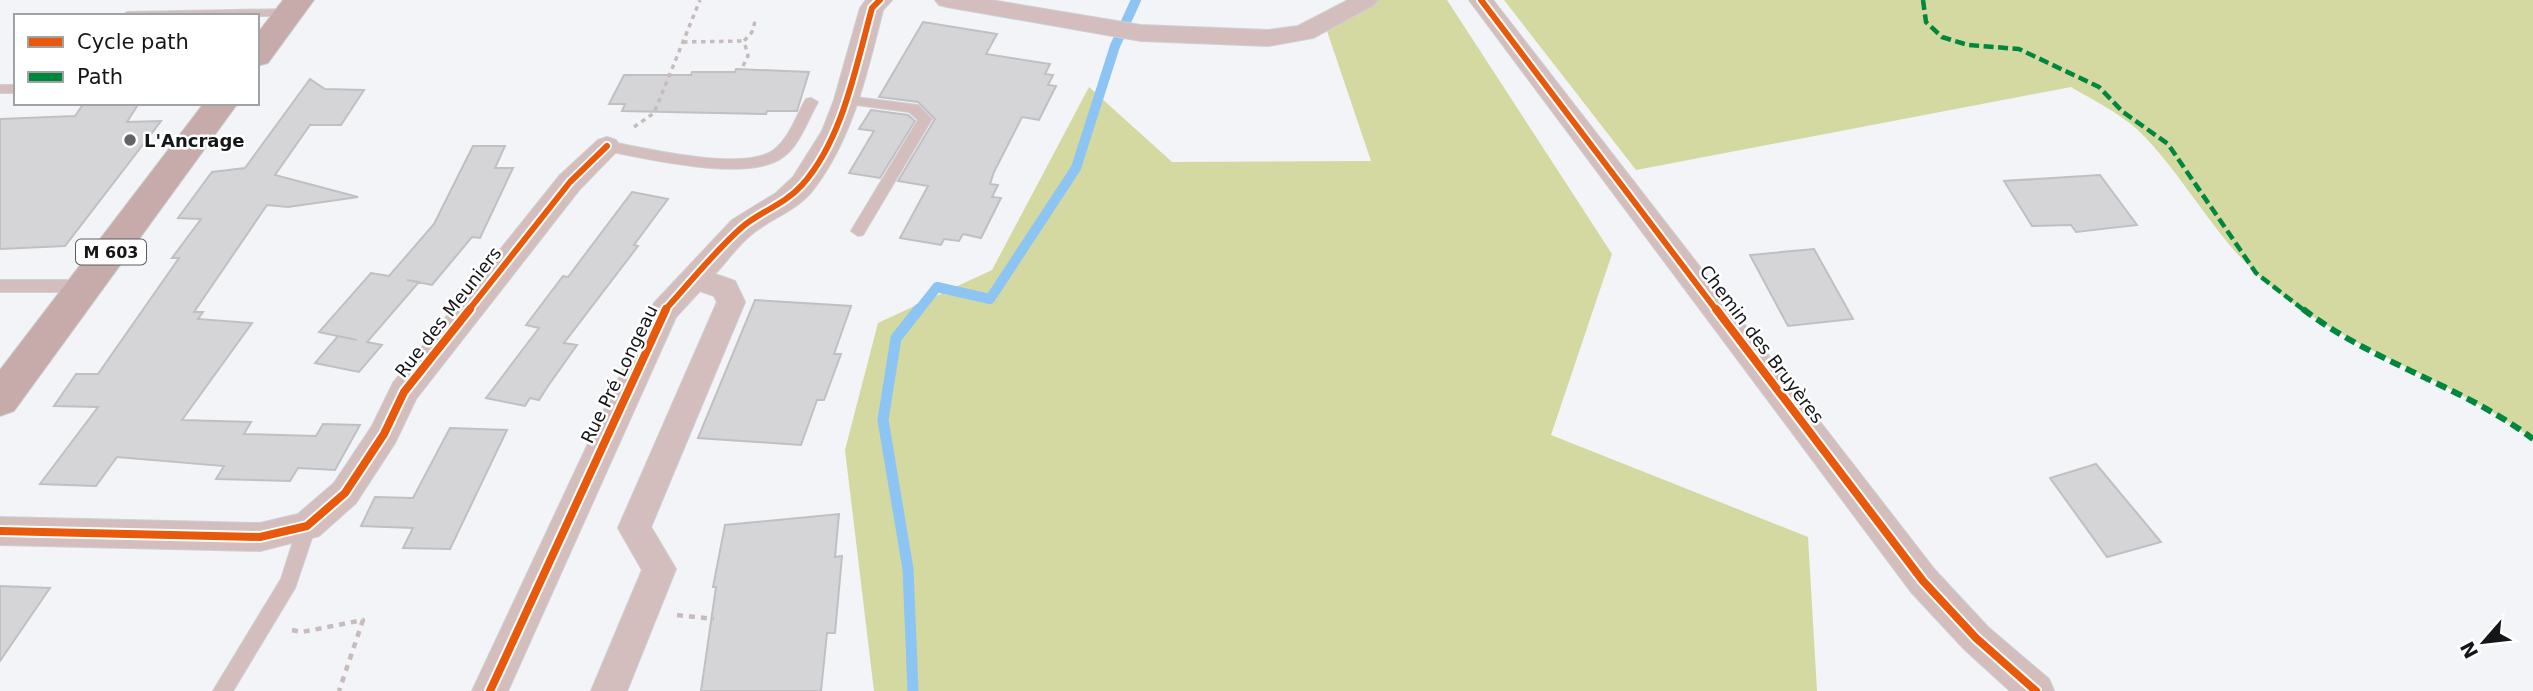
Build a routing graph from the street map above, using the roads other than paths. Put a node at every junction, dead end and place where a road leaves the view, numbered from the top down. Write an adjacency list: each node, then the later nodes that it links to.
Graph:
1 (880, 0): 8 (street, Rue Pré Longeau)
2 (947, 0): 3 (street)
3 (1366, 0)
4 (1481, 0): 22 (street, Chemin des Bruyères)
5 (294, 6): 6 (lane); 7 (main road)
6 (160, 14)
7 (259, 53)
8 (847, 100): 12 (lane); 13 (street, Rue Pré Longeau)
9 (811, 102): 11 (lane)
10 (221, 105): 15 (main road, M 603)
11 (607, 146): 17 (street, Rue des Meuniers)
12 (858, 231)
13 (695, 278): 20 (street, Rue Pré Longeau); 21 (street)
14 (0, 286): 15 (lane)
15 (85, 286): 16 (main road, M 603)
16 (0, 400)
17 (307, 526): 18 (street, Rue des Meuniers); 19 (lane)
18 (0, 531)
19 (222, 691)
20 (490, 691)
21 (610, 691)
22 (2036, 691)

